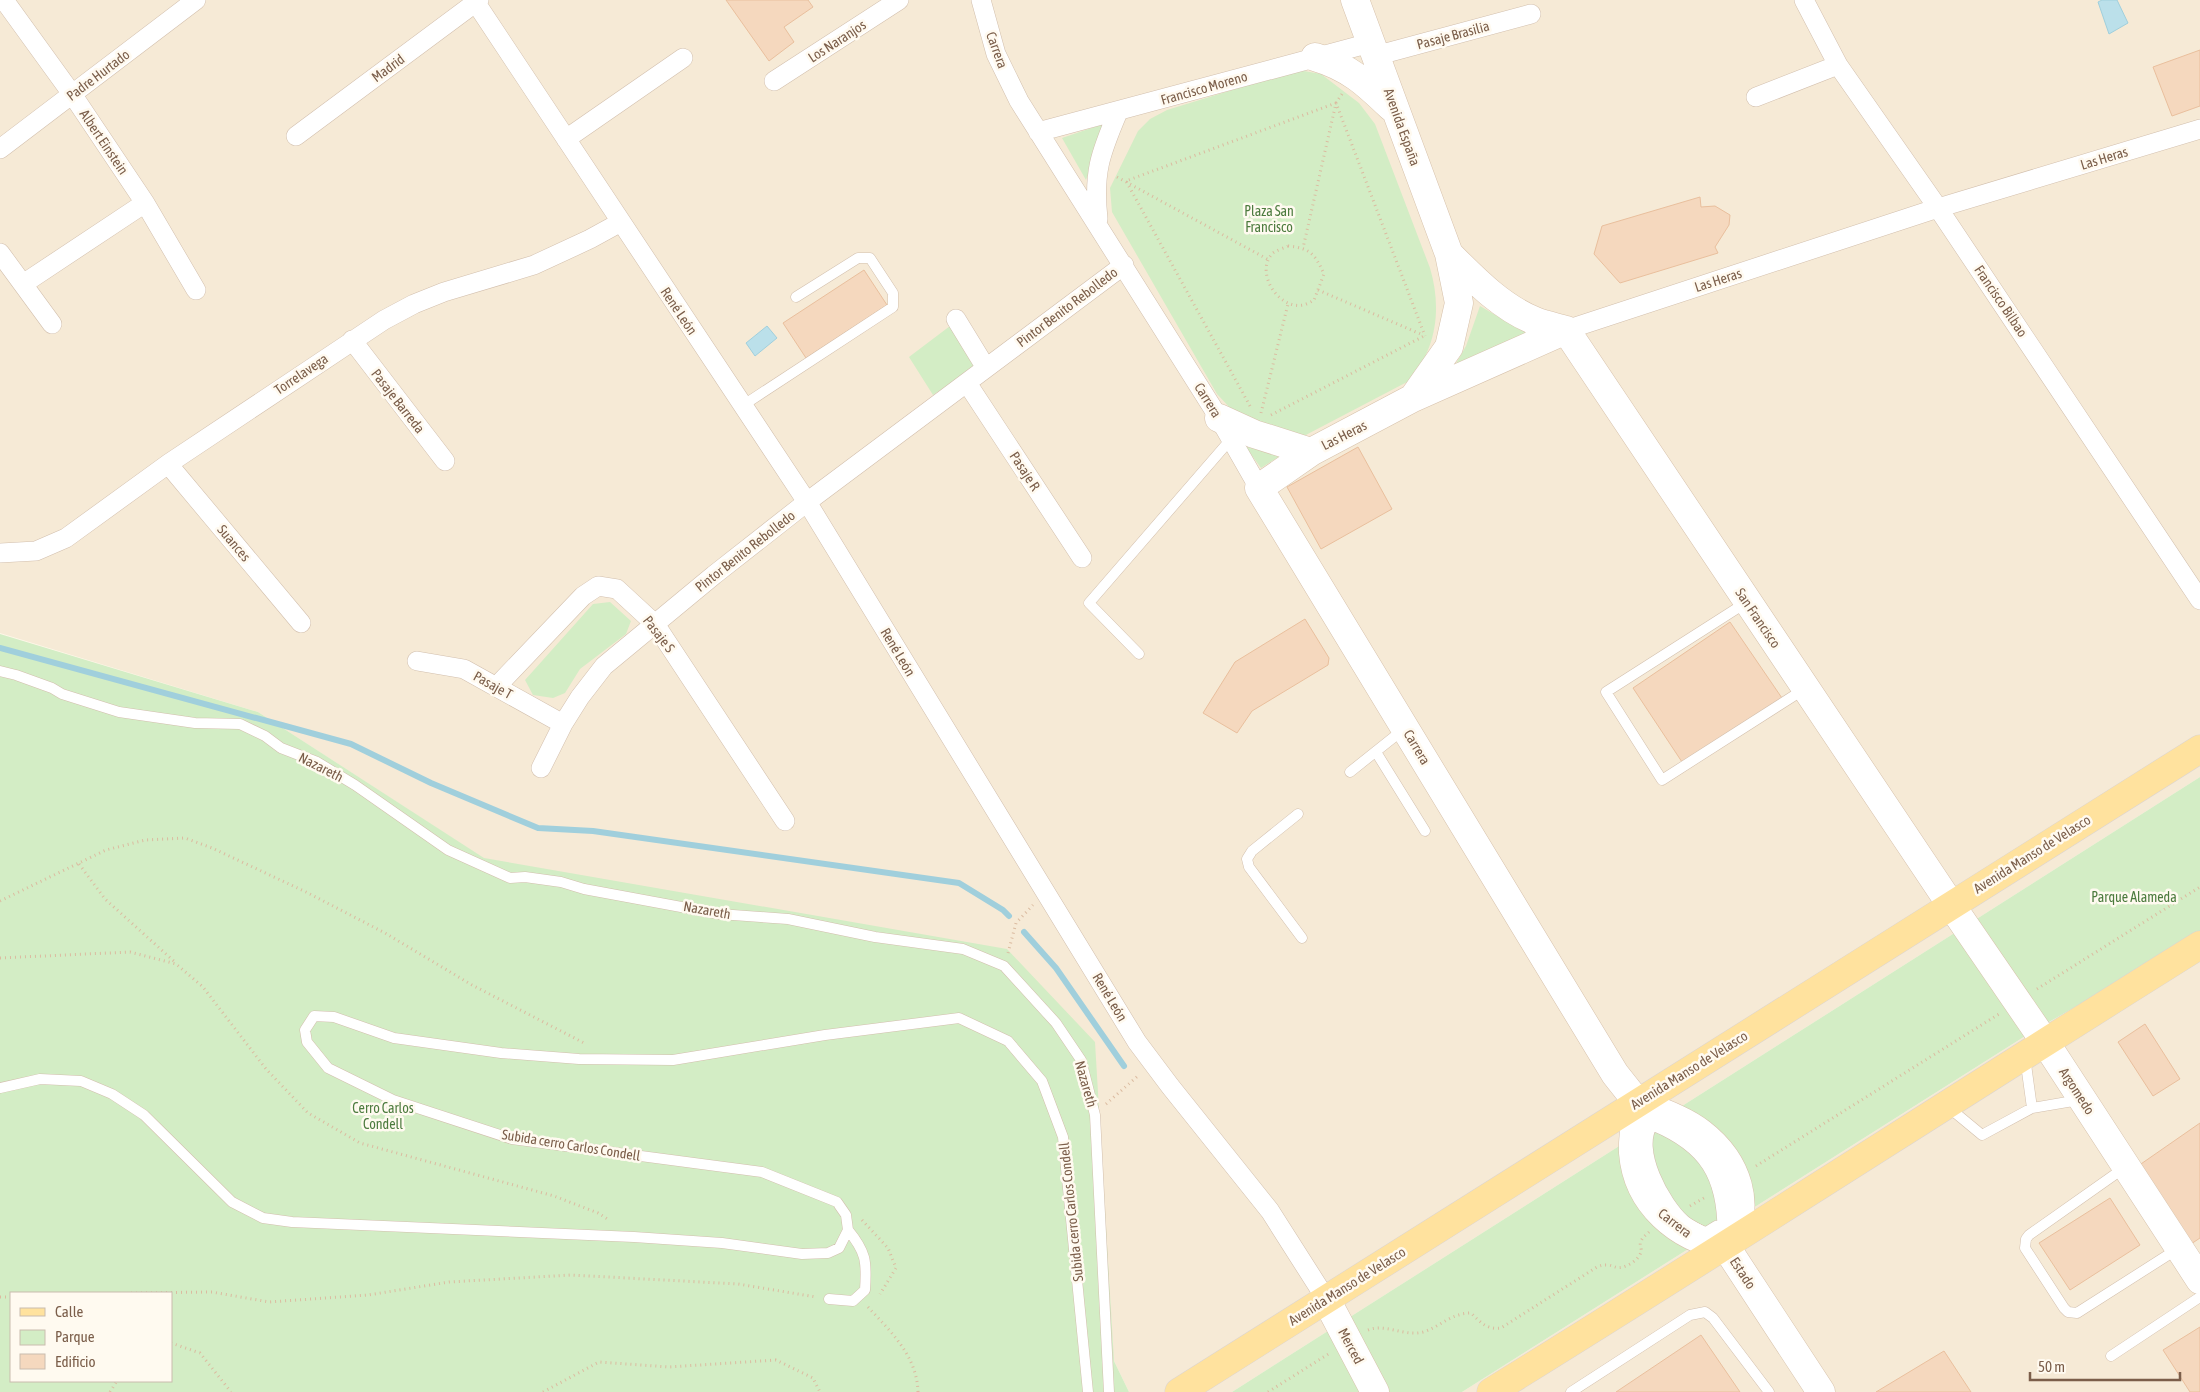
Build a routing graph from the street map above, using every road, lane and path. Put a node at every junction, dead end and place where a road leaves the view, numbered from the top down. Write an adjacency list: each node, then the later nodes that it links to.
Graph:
1 (4, 0): 15 (street, Albert Einstein)
2 (196, 0): 15 (street, Padre Hurtado)
3 (899, 0): 14 (street, Los Naranjos)
4 (981, 0): 21 (street, Carrera)
5 (1355, 0): 9 (main road, Avenida España)
6 (1804, 0): 12 (street, Francisco Bilbao)
7 (476, 1): 22 (street, Madrid); 23 (street, René León)
8 (1531, 14): 9 (street, Pasaje Brasilia)
9 (1373, 49): 10 (street, Francisco Moreno); 19 (main road, Avenida España)
10 (1316, 57): 13 (main road); 18 (street, Francisco Moreno)
11 (683, 58): 23 (street)
12 (1838, 65): 16 (street); 27 (street, Francisco Bilbao)
13 (1354, 74): 17 (path); 19 (main road)
14 (774, 81)
15 (72, 94): 24 (street, Padre Hurtado); 26 (street, Albert Einstein)
16 (1756, 97)
17 (1336, 103): 25 (path); 30 (path); 43 (path)
18 (1118, 112): 21 (street, Francisco Moreno); 29 (street, Carrera)
19 (1396, 112): 32 (main road, Avenida España)
20 (2200, 129): 27 (street, Las Heras)
21 (1038, 132): 29 (street, Carrera)
22 (296, 136)
23 (566, 139): 28 (street, René León)
24 (0, 149)
25 (1126, 181): 33 (path); 50 (path)
26 (145, 203): 35 (street); 36 (street, Albert Einstein)
27 (1938, 208): 42 (street, Las Heras); 58 (street, Francisco Bilbao)
28 (620, 222): 44 (street, Torrelavega); 49 (street, René León)
29 (1099, 224): 34 (street, Carrera)
30 (1303, 248): 33 (path); 37 (path)
31 (0, 253): 35 (street)
32 (1449, 254): 42 (main road, Avenida España); 45 (main road, Avenida España)
33 (1269, 260): 39 (path)
34 (1124, 265): 46 (street, Pintor Benito Rebolledo); 50 (street, Carrera)
35 (23, 284): 41 (street)
36 (196, 290)
37 (1318, 290): 39 (path); 43 (path)
38 (796, 297): 49 (lane)
39 (1288, 304): 50 (path)
40 (956, 319): 46 (street)
41 (52, 324)
42 (1566, 330): 48 (main road, Las Heras); 59 (main road, San Francisco)
43 (1424, 336): 45 (path); 50 (path)
44 (352, 340): 52 (street, Pasaje Barreda); 53 (street, Torrelavega)
45 (1449, 347): 48 (main road, Avenida España)
46 (986, 368): 47 (street, Pintor Benito Rebolledo)
47 (967, 383): 55 (street, Pintor Benito Rebolledo); 57 (street, Pasaje R)
48 (1413, 398): 51 (main road, Las Heras)
49 (742, 406): 55 (street, René León)
50 (1241, 428): 51 (main road); 54 (street, Carrera); 62 (lane)
51 (1310, 452): 54 (main road, Las Heras)
52 (445, 461)
53 (168, 464): 56 (street, Torrelavega); 60 (street, Suances)
54 (1259, 488): 68 (main road, Carrera)
55 (807, 502): 61 (street, Pintor Benito Rebolledo); 77 (street, René León)
56 (0, 553)
57 (1082, 558)
58 (2200, 600)
59 (1747, 602): 66 (main road, San Francisco); 66 (lane)
60 (301, 623)
61 (655, 624): 65 (street, Pasaje S); 67 (street, Pintor Benito Rebolledo); 74 (street, Pasaje S)
62 (1139, 654)
63 (417, 662): 65 (street, Pasaje T)
64 (0, 671): 84 (lane, Nazareth)
65 (496, 687): 67 (street, Pasaje T)
66 (1806, 688): 79 (main road, San Francisco)
67 (563, 724): 71 (street, Pintor Benito Rebolledo)
68 (1405, 728): 70 (lane); 90 (main road, Carrera)
69 (2200, 749): 79 (main road, Avenida Manso de Velasco)
70 (1376, 752): 72 (lane); 75 (lane)
71 (541, 768)
72 (1350, 772)
73 (1298, 814): 80 (lane)
74 (785, 821)
75 (1425, 831)
76 (79, 864): 78 (path); 83 (path); 86 (path)
77 (1045, 891): 84 (path); 87 (street, René León)
78 (0, 902)
79 (1951, 906): 85 (main road, Argomedo); 90 (main road, Avenida Manso de Velasco)
80 (1302, 938)
81 (2200, 945): 85 (main road)
82 (0, 958): 83 (path)
83 (176, 964): 96 (path)
84 (1004, 966): 93 (lane, Nazareth)
85 (2035, 1048): 89 (main road, Argomedo); 91 (main road); 92 (lane)
86 (618, 1061): 95 (lane, Subida cerro Carlos Condell); 111 (lane, Subida cerro Carlos Condell)
87 (1152, 1064): 93 (path); 103 (street, René León)
88 (0, 1088): 96 (lane)
89 (2083, 1099): 92 (lane); 94 (main road, Argomedo)
90 (1638, 1103): 97 (main road, Carrera); 97 (main road, Estado); 103 (main road, Avenida Manso de Velasco)
91 (1944, 1104): 92 (lane); 97 (main road)
92 (2032, 1108)
93 (1095, 1114): 112 (lane, Nazareth)
94 (2126, 1166): 98 (main road, Argomedo); 98 (lane)
95 (848, 1230): 96 (lane); 102 (lane)
96 (634, 1237)
97 (1722, 1238): 97 (street); 115 (main road); 118 (main road, Estado)
98 (2180, 1248): 99 (main road, Argomedo)
99 (2200, 1280)
100 (172, 1292): 102 (path)
101 (2200, 1297): 106 (lane)
102 (829, 1299)
103 (1326, 1299): 113 (main road, Avenida Manso de Velasco); 114 (main road, Merced)
104 (866, 1305): 110 (path)
105 (172, 1343): 107 (path)
106 (2111, 1356)
107 (232, 1392)
108 (543, 1392): 109 (path)
109 (820, 1392)
110 (918, 1392)
111 (1088, 1392)
112 (1109, 1392)
113 (1179, 1392)
114 (1375, 1392)
115 (1491, 1392)
116 (1571, 1392): 117 (lane)
117 (1769, 1392)
118 (1821, 1392)

